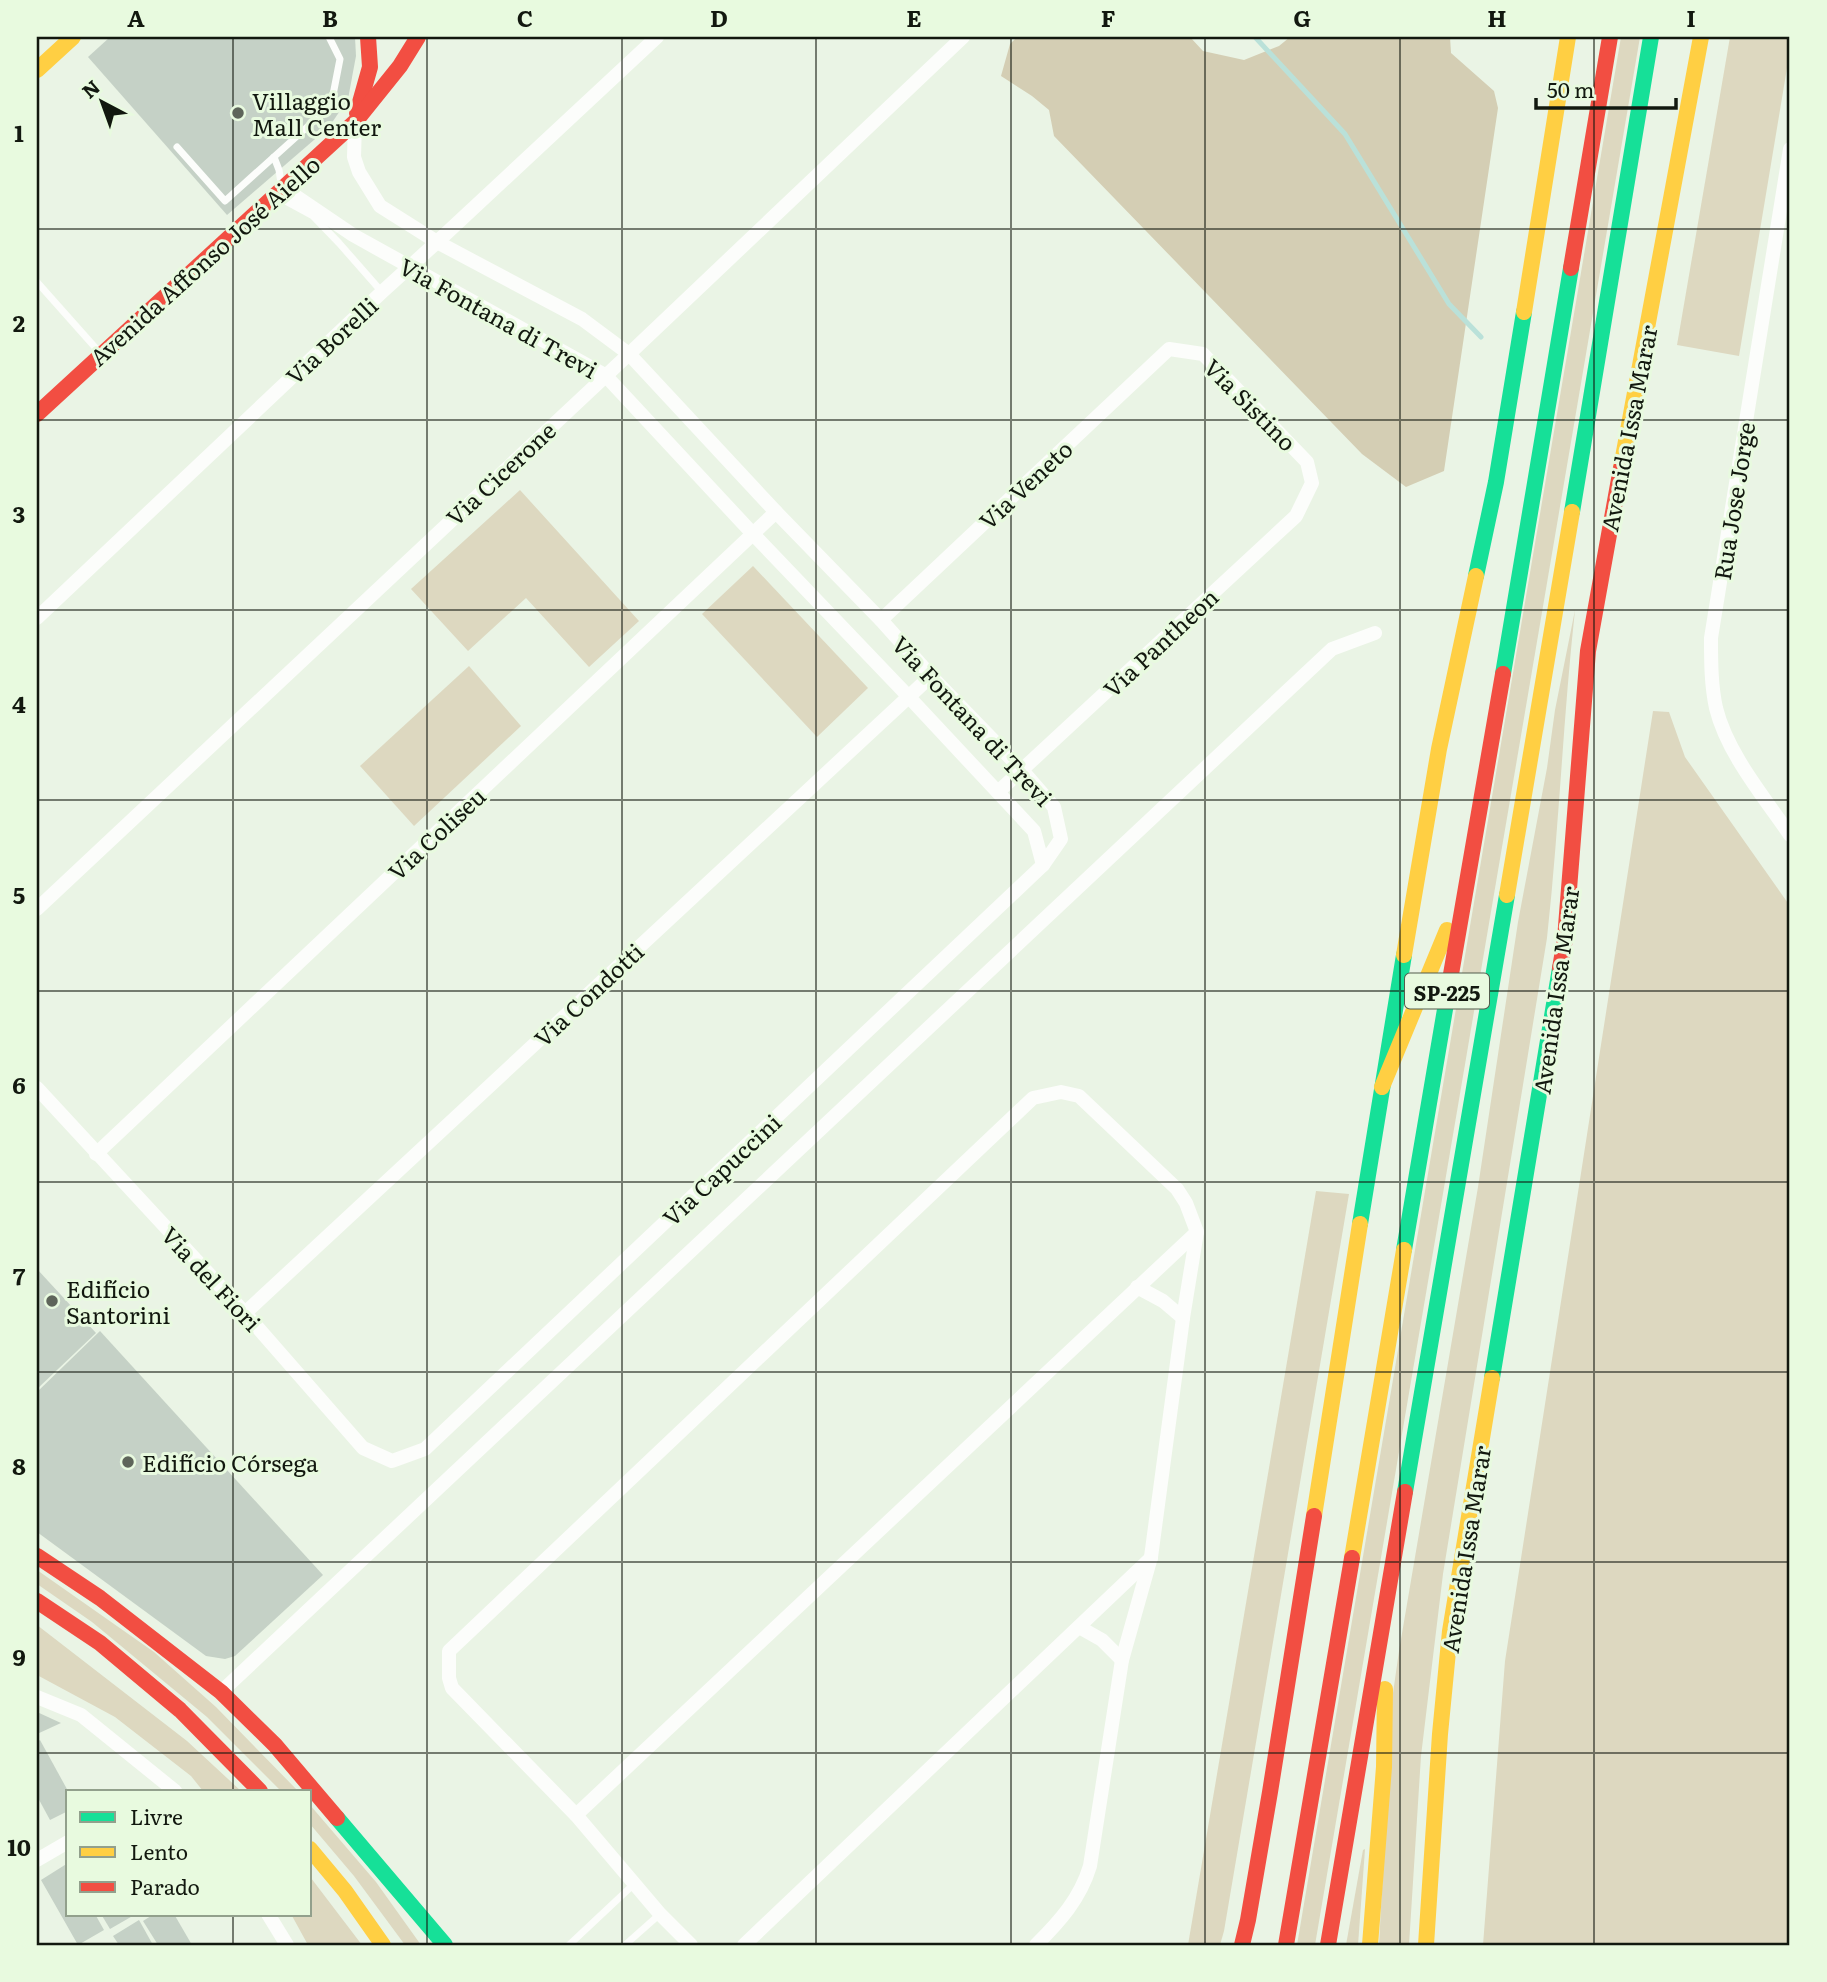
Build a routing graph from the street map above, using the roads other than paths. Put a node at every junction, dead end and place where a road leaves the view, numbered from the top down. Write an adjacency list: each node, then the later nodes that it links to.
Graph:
1 (73, 37): 11 (main road)
2 (329, 37): 15 (lane)
3 (368, 37): 12 (main road)
4 (418, 37): 12 (main road, Avenida Affonso José Aiello)
5 (657, 37): 17 (street, Via Borelli)
6 (963, 37): 23 (street, Via Cicerone)
7 (1568, 37): 40 (main road)
8 (1609, 37): 38 (main road, SP-225)
9 (1651, 37): 50 (main road, SP-225)
10 (1701, 37): 77 (main road, Avenida Issa Marar)
11 (37, 70)
12 (355, 122): 16 (main road, Avenida Affonso José Aiello); 17 (street, Via Fontana di Trevi)
13 (177, 147): 15 (lane)
14 (1790, 149): 36 (street, Rua Jose Jorge)
15 (274, 157): 16 (lane)
16 (279, 191): 18 (street, Via Fontana di Trevi); 20 (lane); 22 (main road, Avenida Affonso José Aiello)
17 (437, 242): 18 (street, Via Borelli); 23 (street, Via Fontana di Trevi)
18 (411, 267): 20 (street, Via Borelli); 24 (street, Via Fontana di Trevi)
19 (37, 282): 22 (lane)
20 (382, 292): 29 (street, Via Borelli)
21 (1170, 349): 26 (street, Via Sistino); 30 (street, Via Veneto)
22 (102, 354): 25 (main road, Avenida Affonso José Aiello)
23 (629, 354): 24 (street, Via Cicerone); 27 (street, Via Fontana di Trevi)
24 (605, 375): 28 (street, Via Fontana di Trevi); 39 (street, Via Cicerone)
25 (37, 414)
26 (1312, 483): 34 (street, Via Pantheon)
27 (776, 512): 28 (street, Via Coliseu); 30 (street, Via Fontana di Trevi)
28 (752, 534): 33 (street, Via Fontana di Trevi); 42 (street, Via Coliseu)
29 (37, 618)
30 (881, 620): 32 (street, Via Fontana di Trevi)
31 (1376, 633): 54 (street)
32 (931, 676): 33 (street, Via Condotti); 34 (street, Via Fontana di Trevi)
33 (908, 696): 35 (street, Via Fontana di Trevi); 45 (street, Via Condotti)
34 (1022, 770): 35 (street, Via Pantheon); 37 (street, Via Fontana di Trevi)
35 (998, 792): 37 (street, Via Fontana di Trevi)
36 (1790, 835)
37 (1043, 865): 47 (street, Via Capuccini)
38 (1465, 886): 40 (main road); 74 (main road, SP-225)
39 (37, 909)
40 (1382, 1087): 73 (main road)
41 (37, 1088): 42 (street, Via del Fiori)
42 (96, 1154): 45 (street, Via del Fiori)
43 (1197, 1232): 44 (street); 46 (street); 58 (street)
44 (1137, 1287): 46 (street); 58 (street)
45 (245, 1313): 47 (street, Via del Fiori)
46 (1183, 1318): 49 (street)
47 (392, 1461)
48 (37, 1556): 54 (main road)
49 (1151, 1557): 52 (street); 53 (street)
50 (1388, 1599): 75 (main road, SP-225); 76 (main road)
51 (37, 1601): 57 (main road)
52 (1079, 1627): 53 (street); 71 (street)
53 (1122, 1660): 72 (street)
54 (221, 1692): 67 (main road)
55 (37, 1697): 56 (street)
56 (168, 1789)
57 (259, 1790)
58 (576, 1815): 62 (street)
59 (66, 1843): 61 (street)
60 (312, 1851): 66 (main road)
61 (37, 1860)
62 (634, 1884): 63 (street); 68 (lane)
63 (660, 1914): 69 (lane); 70 (street)
64 (269, 1916): 65 (street)
65 (286, 1945)
66 (383, 1945)
67 (446, 1945)
68 (569, 1945)
69 (625, 1945)
70 (691, 1945)
71 (744, 1945)
72 (1036, 1945)
73 (1241, 1945)
74 (1286, 1945)
75 (1328, 1945)
76 (1370, 1945)
77 (1426, 1945)

